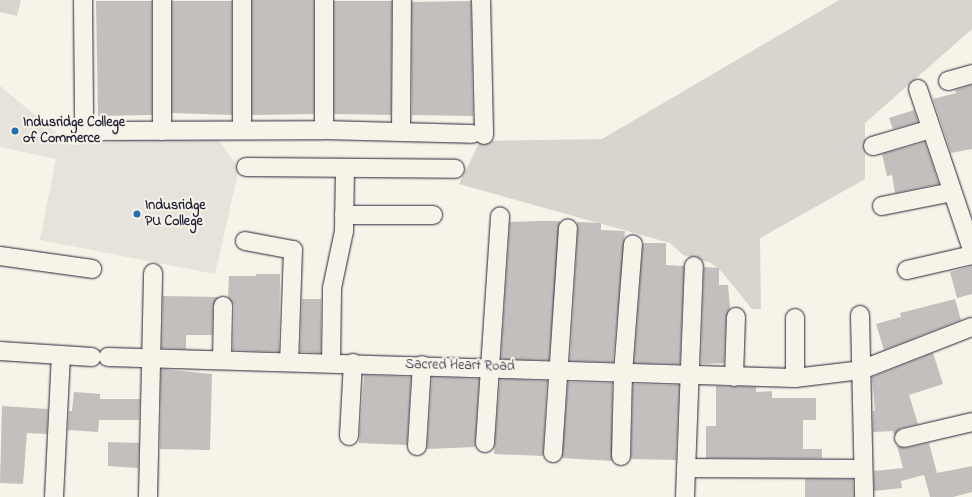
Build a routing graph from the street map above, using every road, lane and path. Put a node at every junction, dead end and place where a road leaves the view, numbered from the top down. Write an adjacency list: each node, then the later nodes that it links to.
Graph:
1 (83, 0): 13 (street)
2 (162, 0): 13 (street)
3 (242, 0): 10 (street)
4 (324, 0): 12 (street)
5 (402, 0): 14 (street)
6 (482, 0): 14 (street)
7 (972, 74): 8 (street)
8 (948, 81)
9 (918, 89): 11 (street)
10 (242, 129): 12 (street); 13 (street)
11 (931, 129): 15 (street); 19 (street)
12 (324, 130): 14 (street)
13 (162, 131)
14 (401, 132)
15 (874, 146)
16 (246, 167): 17 (street)
17 (344, 168): 18 (street); 22 (street)
18 (455, 169)
19 (952, 192): 20 (street); 21 (street)
20 (882, 206)
21 (966, 209): 28 (street)
22 (344, 216): 23 (street); 45 (street)
23 (433, 216)
24 (500, 216): 48 (street)
25 (568, 228): 49 (street)
26 (245, 241): 44 (street)
27 (633, 244): 51 (street)
28 (972, 250)
29 (972, 255): 33 (street)
30 (0, 256): 32 (street)
31 (694, 266): 52 (street)
32 (92, 269)
33 (907, 270)
34 (153, 273): 42 (street)
35 (223, 306): 43 (street)
36 (860, 315): 50 (street)
37 (736, 317): 53 (street)
38 (795, 318): 54 (street)
39 (972, 328): 50 (street, Sacred Heart Road)
40 (0, 351): 41 (street, Sacred Heart Road)
41 (61, 356): 42 (street, Sacred Heart Road); 64 (street)
42 (152, 358): 43 (street, Sacred Heart Road); 65 (street)
43 (222, 360): 44 (street, Sacred Heart Road)
44 (289, 362): 45 (street, Sacred Heart Road)
45 (331, 362): 46 (street, Sacred Heart Road)
46 (353, 363): 47 (street, Sacred Heart Road); 56 (street)
47 (422, 365): 48 (street, Sacred Heart Road); 59 (street)
48 (490, 367): 49 (street, Sacred Heart Road); 58 (street)
49 (558, 368): 51 (street, Sacred Heart Road); 60 (street)
50 (861, 370): 54 (street, Sacred Heart Road); 63 (street)
51 (623, 372): 52 (street, Sacred Heart Road); 61 (street)
52 (690, 376): 53 (street, Sacred Heart Road); 62 (street)
53 (734, 377): 54 (street, Sacred Heart Road)
54 (795, 378)
55 (972, 422): 57 (street)
56 (349, 436)
57 (904, 438)
58 (485, 442)
59 (418, 446)
60 (552, 453)
61 (621, 456)
62 (686, 468): 63 (street); 66 (street)
63 (863, 469): 67 (street)
64 (54, 497)
65 (148, 497)
66 (685, 497)
67 (864, 497)

